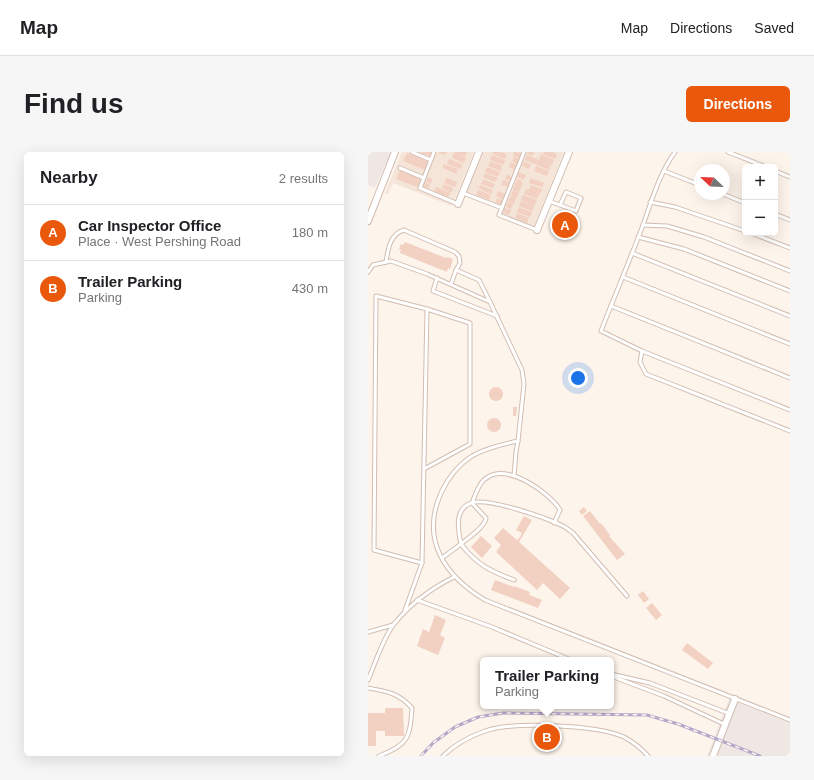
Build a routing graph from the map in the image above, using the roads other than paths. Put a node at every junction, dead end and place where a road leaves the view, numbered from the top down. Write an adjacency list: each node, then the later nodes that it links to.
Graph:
1 (395, 152): 27 (street)
2 (412, 152): 9 (lane)
3 (434, 152): 9 (lane)
4 (479, 152): 17 (street)
5 (524, 152): 24 (lane)
6 (569, 152): 19 (street)
7 (675, 152): 12 (lane)
8 (728, 152): 10 (lane)
9 (431, 160): 15 (lane)
10 (758, 164)
11 (400, 168): 15 (lane)
12 (664, 171): 16 (lane); 20 (lane)
13 (778, 172): 14 (lane)
14 (790, 177)
15 (424, 178): 22 (lane)
16 (694, 183)
17 (463, 193): 22 (street); 24 (lane)
18 (730, 197): 21 (lane)
19 (549, 201): 23 (lane); 29 (street)
20 (650, 202): 28 (lane); 30 (lane)
21 (742, 202)
22 (458, 204)
23 (560, 205): 23 (lane)
24 (502, 208): 29 (lane)
25 (778, 215): 26 (lane)
26 (790, 220)
27 (368, 221)
28 (643, 225): 32 (lane); 37 (lane)
29 (537, 230)
30 (742, 230)
31 (759, 236): 33 (lane)
32 (638, 237): 34 (lane); 42 (lane)
33 (790, 248)
34 (632, 253): 39 (lane); 47 (lane)
35 (386, 262): 36 (lane); 38 (lane); 40 (lane)
36 (456, 270): 41 (lane); 43 (lane)
37 (790, 271)
38 (368, 272)
39 (623, 277): 44 (lane); 48 (lane)
40 (437, 278): 41 (lane); 46 (lane)
41 (451, 284): 43 (lane)
42 (790, 291)
43 (490, 302): 46 (lane)
44 (611, 306): 49 (lane); 50 (lane)
45 (427, 309): 54 (lane); 54 (lane); 60 (lane)
46 (497, 316): 53 (lane)
47 (790, 316)
48 (790, 344)
49 (642, 351): 51 (lane); 52 (lane)
50 (790, 378)
51 (790, 410)
52 (790, 431)
53 (518, 441): 55 (lane); 59 (lane)
54 (424, 469): 60 (lane)
55 (514, 476): 56 (lane); 57 (lane)
56 (472, 503): 57 (lane); 58 (lane); 58 (lane)
57 (554, 523): 63 (lane)
58 (461, 544): 59 (lane); 62 (lane)
59 (442, 558): 61 (lane)
60 (422, 563): 65 (lane)
61 (454, 577): 64 (lane); 73 (lane)
62 (514, 580)
63 (627, 596)
64 (417, 600): 65 (lane); 68 (lane)
65 (404, 613): 66 (lane)
66 (393, 625): 67 (lane); 71 (lane)
67 (368, 632)
68 (564, 657)
69 (614, 676): 74 (lane)
70 (614, 676): 76 (lane)
71 (368, 680)
72 (368, 688): 78 (lane)
73 (735, 699): 74 (street); 75 (lane)
74 (730, 714): 76 (street)
75 (790, 720)
76 (726, 725): 77 (street)
77 (715, 755)
78 (379, 756)
79 (443, 756): 80 (lane)
80 (648, 756)

